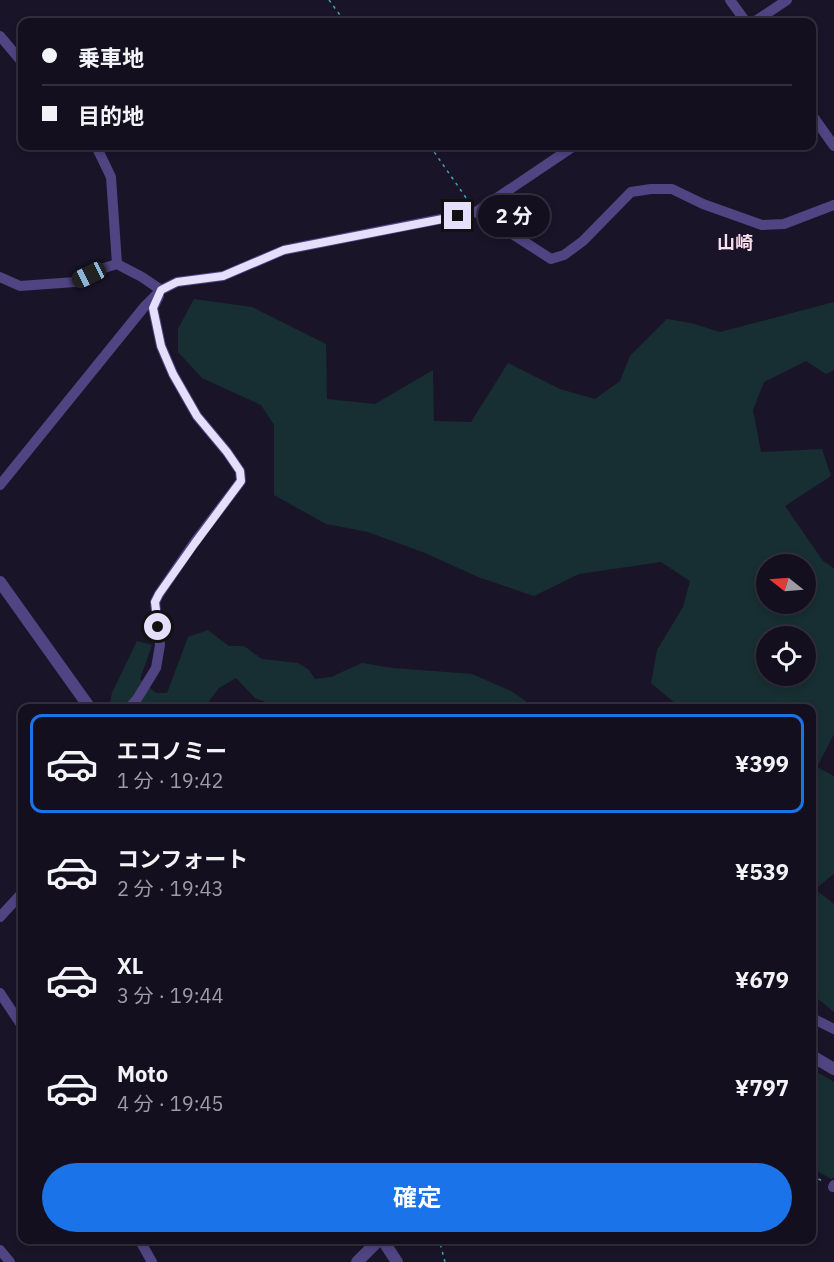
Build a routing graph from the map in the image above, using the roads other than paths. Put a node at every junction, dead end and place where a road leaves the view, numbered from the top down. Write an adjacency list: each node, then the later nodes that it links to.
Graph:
1 (730, 0): 3 (street)
2 (787, 0): 4 (street)
3 (743, 18)
4 (760, 18)
5 (0, 36): 6 (street)
6 (18, 57)
7 (816, 121): 8 (street)
8 (834, 146)
9 (98, 150): 13 (street)
10 (568, 150): 12 (street)
11 (834, 205): 12 (street)
12 (476, 212): 15 (street)
13 (117, 264): 14 (street); 15 (street)
14 (0, 278)
15 (161, 290): 16 (street); 19 (street)
16 (0, 485)
17 (0, 582): 18 (street)
18 (87, 704)
19 (133, 704)
20 (18, 897): 21 (street)
21 (0, 917)
22 (0, 993): 23 (street)
23 (18, 1020)
24 (816, 1020): 25 (street)
25 (834, 1029)
26 (816, 1058): 27 (street)
27 (834, 1069)
28 (142, 1244): 33 (street)
29 (376, 1244): 34 (street)
30 (384, 1244): 35 (street)
31 (0, 1250): 32 (street)
32 (10, 1262)
33 (153, 1262)
34 (357, 1262)
35 (397, 1262)

